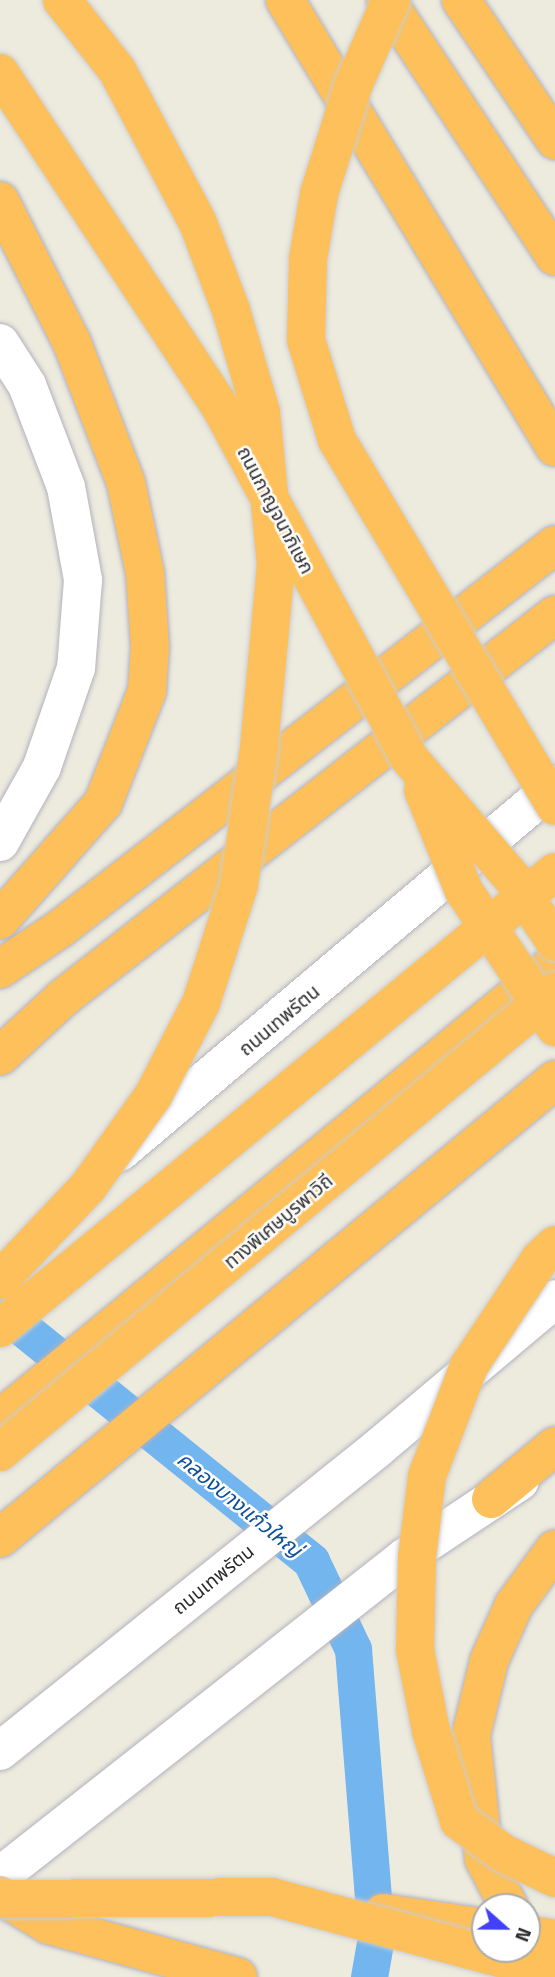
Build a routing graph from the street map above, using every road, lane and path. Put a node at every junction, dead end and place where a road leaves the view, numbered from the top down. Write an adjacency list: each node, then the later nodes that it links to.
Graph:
1 (62, 0): 30 (highway, bridge)
2 (285, 0): 11 (highway)
3 (386, 0): 9 (highway)
4 (391, 0): 16 (highway, bridge)
5 (461, 0): 7 (highway)
6 (0, 73): 14 (highway, ถนนกาญจนาภิเษก, bridge)
7 (555, 140)
8 (0, 201): 19 (highway)
9 (555, 256)
10 (0, 343): 17 (main road)
11 (555, 447)
12 (555, 545): 22 (highway)
13 (555, 615): 25 (highway)
14 (410, 758): 20 (highway, ถนนกาญจนาภิเษก, bridge); 24 (highway, bridge)
15 (555, 785): 28 (main road, ถนนเทพรัตน)
16 (555, 806)
17 (0, 842)
18 (555, 872): 32 (highway, bridge)
19 (0, 920)
20 (555, 942)
21 (555, 963): 33 (highway)
22 (0, 969)
23 (555, 991): 35 (highway, ทางพิเศษบูรพาวิถี, bridge)
24 (555, 1027)
25 (0, 1056)
26 (555, 1080): 38 (highway)
27 (555, 1110): 40 (highway)
28 (12, 1242)
29 (555, 1245): 43 (highway, bridge)
30 (0, 1280)
31 (555, 1299): 41 (main road, ถนนเทพรัตน)
32 (0, 1328)
33 (0, 1419)
34 (555, 1446): 37 (highway)
35 (0, 1452)
36 (555, 1461): 37 (main road)
37 (491, 1499): 42 (main road)
38 (0, 1538)
39 (555, 1549): 44 (highway)
40 (0, 1553)
41 (0, 1751)
42 (0, 1876)
43 (555, 1878)
44 (502, 1893)
45 (0, 1897): 46 (highway, bridge); 51 (highway, bridge)
46 (272, 1897): 47 (highway, bridge); 50 (highway, bridge)
47 (471, 1926)
48 (541, 1950): 49 (highway)
49 (555, 1965)
50 (555, 1973)
51 (239, 1977)

